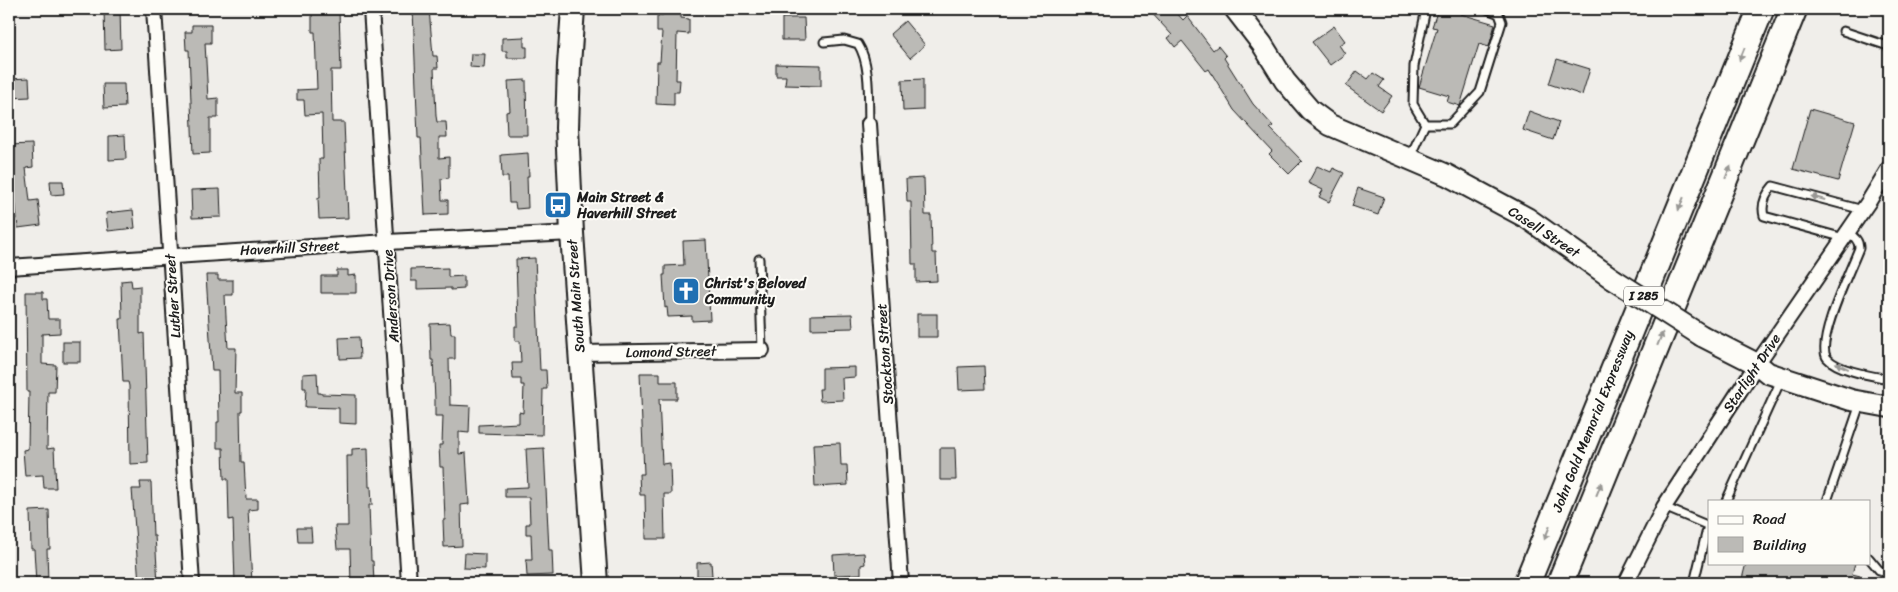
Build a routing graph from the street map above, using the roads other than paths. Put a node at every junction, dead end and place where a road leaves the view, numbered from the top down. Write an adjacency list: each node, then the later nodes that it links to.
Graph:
1 (154, 9): 20 (street, Luther Street)
2 (371, 9): 19 (street, Anderson Drive)
3 (573, 9): 17 (main road, South Main Street)
4 (1235, 9): 14 (street, Casell Street)
5 (1426, 9): 13 (lane)
6 (1487, 9): 13 (lane)
7 (1761, 9): 41 (highway, John Gold Memorial Expressway / I 285, one-way to 41)
8 (1794, 9): 42 (highway, I 285, one-way to 8)
9 (1843, 31): 11 (lane)
10 (824, 42): 12 (lane)
11 (1889, 44)
12 (869, 124): 40 (street, Stockton Street)
13 (1424, 124): 14 (lane)
14 (1409, 159): 25 (street, Casell Street, bridge)
15 (1889, 168): 16 (street, Starlight Drive)
16 (1864, 210): 18 (street, Starlight Drive); 18 (lane, one-way to 18)
17 (572, 233): 19 (street, Haverhill Street); 24 (main road, South Main Street)
18 (1846, 236): 25 (street, Starlight Drive); 27 (lane, one-way to 18)
19 (387, 242): 20 (street, Haverhill Street); 38 (street, Anderson Drive)
20 (171, 255): 22 (street, Haverhill Street); 37 (street, Luther Street)
21 (759, 259): 23 (lane)
22 (9, 267)
23 (762, 350): 24 (street, Lomond Street)
24 (580, 353): 39 (main road, South Main Street)
25 (1757, 364): 26 (street, Casell Street); 32 (street, Starlight Drive)
26 (1782, 377): 28 (street, Casell Street); 30 (lane)
27 (1889, 379)
28 (1860, 402): 29 (street, Casell Street); 31 (lane)
29 (1889, 407)
30 (1726, 500)
31 (1827, 500)
32 (1664, 507): 33 (lane); 43 (street, Starlight Drive)
33 (1708, 526)
34 (1708, 530): 44 (lane)
35 (1870, 559): 36 (lane)
36 (1889, 573)
37 (192, 583)
38 (409, 583)
39 (596, 583)
40 (901, 583)
41 (1527, 583)
42 (1560, 583)
43 (1626, 583)
44 (1694, 583)

